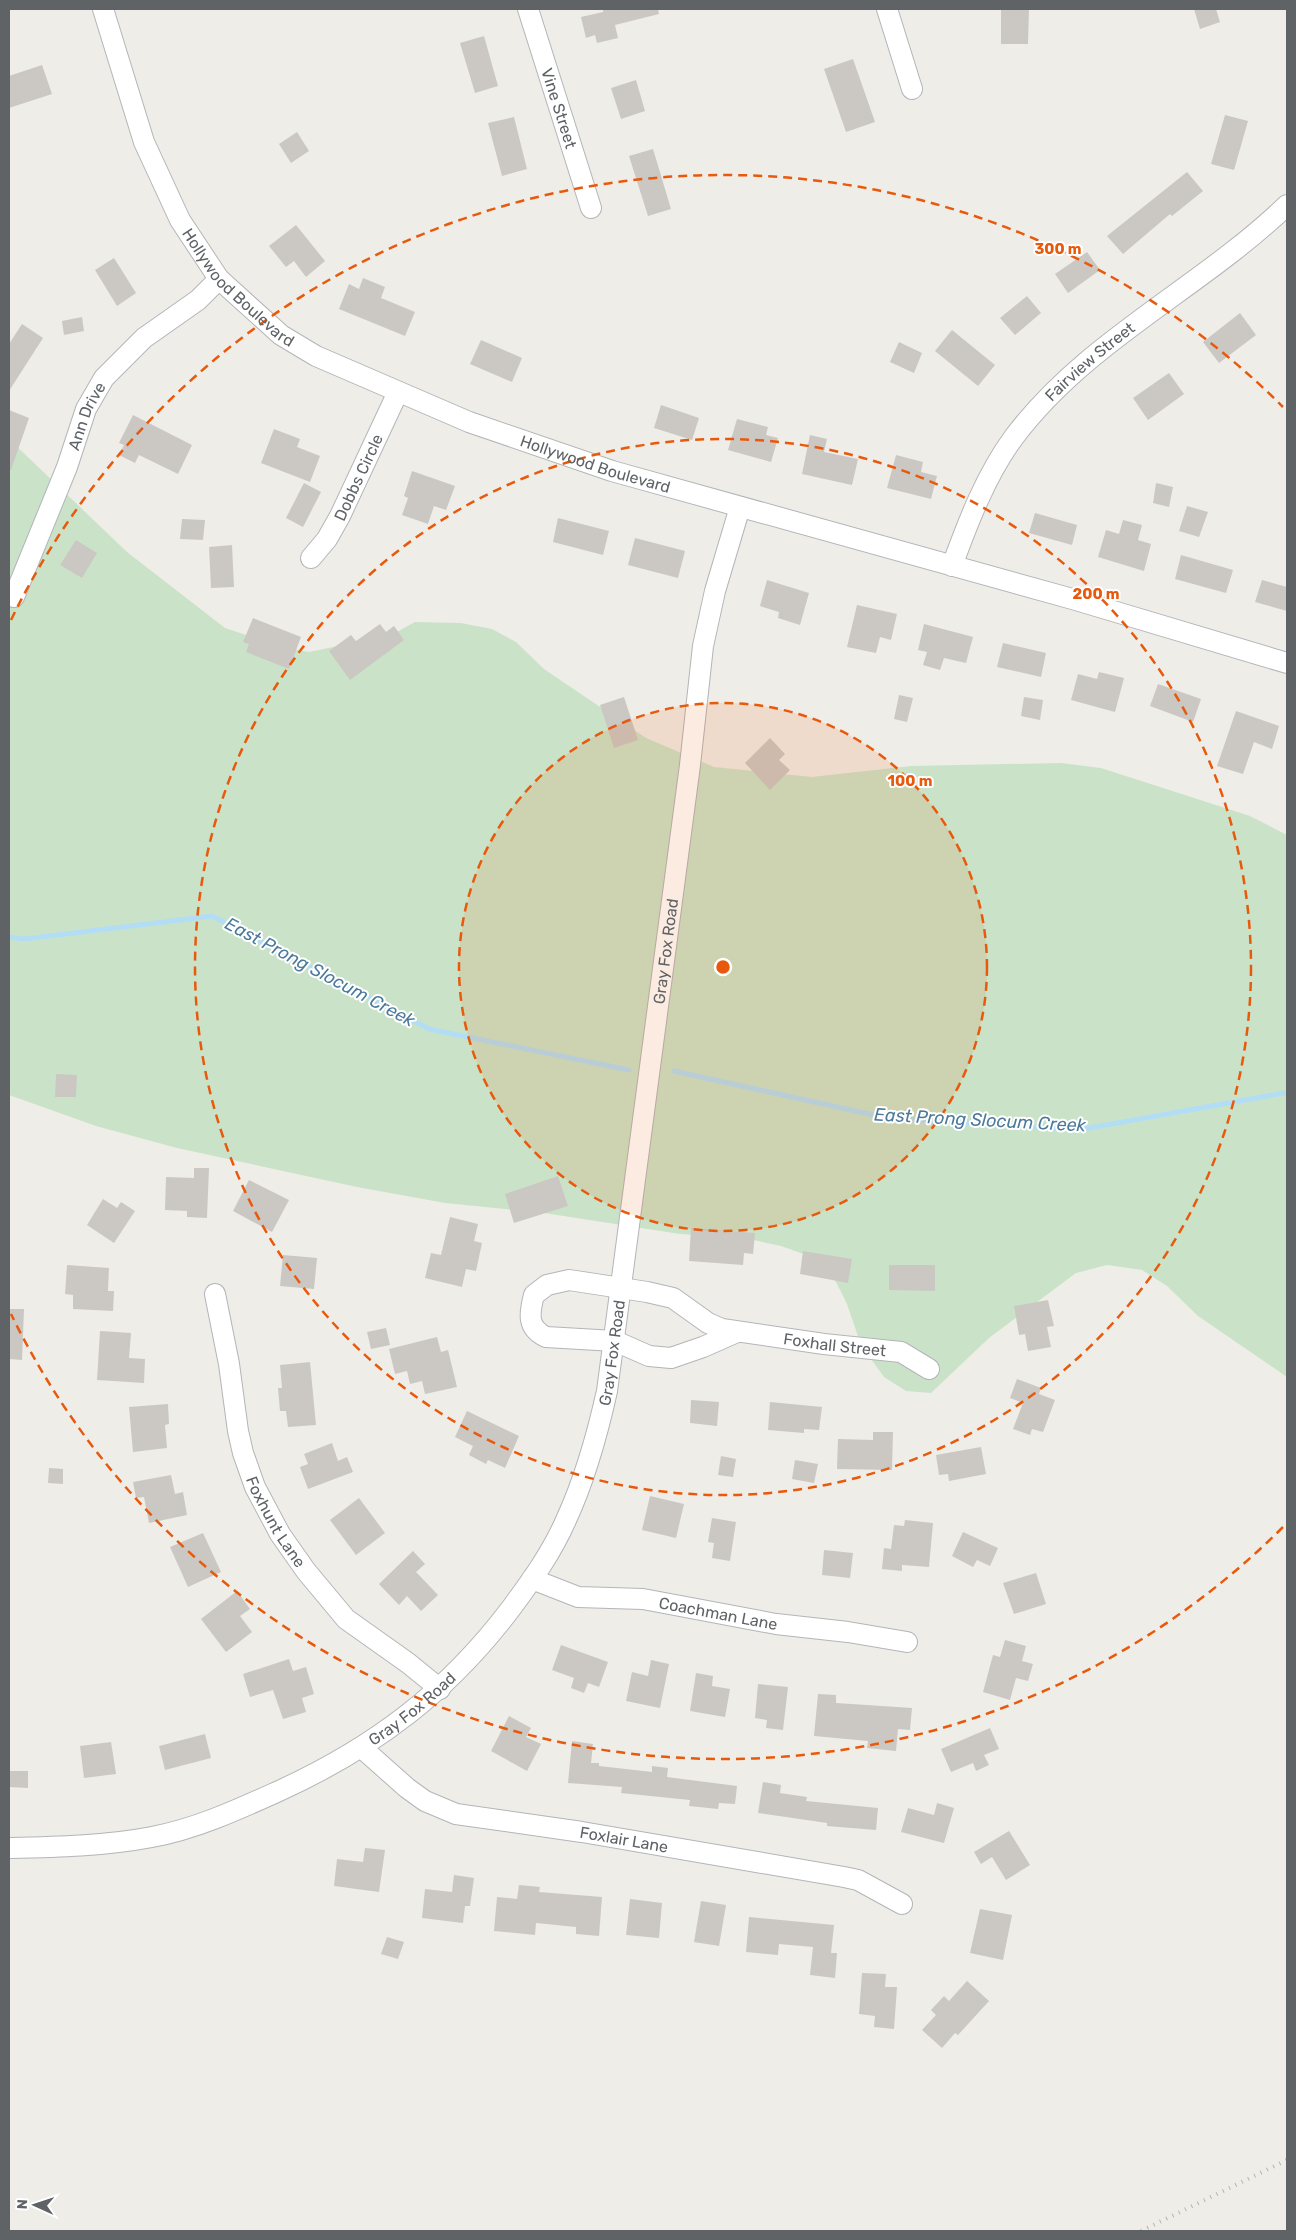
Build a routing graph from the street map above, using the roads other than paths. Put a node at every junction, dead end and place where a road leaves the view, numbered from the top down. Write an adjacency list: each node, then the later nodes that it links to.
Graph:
1 (103, 9): 7 (street, Hollywood Boulevard)
2 (528, 9): 6 (street, Vine Street)
3 (887, 9): 4 (street)
4 (912, 89)
5 (1287, 205): 11 (street, Fairview Street)
6 (591, 208)
7 (219, 279): 8 (street, Hollywood Boulevard); 12 (street, Ann Drive)
8 (398, 392): 9 (street, Hollywood Boulevard); 10 (street, Dobbs Circle)
9 (740, 508): 11 (street, Hollywood Boulevard); 14 (street, Gray Fox Road)
10 (311, 558)
11 (952, 566): 13 (street, Hollywood Boulevard)
12 (14, 597)
13 (1287, 663)
14 (622, 1289): 16 (street, Foxhall Street); 17 (street, Gray Fox Road); 17 (street, Foxhall Street)
15 (215, 1294): 21 (street, Foxhunt Lane)
16 (737, 1332): 17 (street, Foxhall Street); 18 (street, Foxhall Street)
17 (615, 1341): 19 (street, Gray Fox Road)
18 (929, 1370)
19 (532, 1579): 20 (street, Coachman Lane); 21 (street, Gray Fox Road)
20 (907, 1642)
21 (440, 1689): 22 (street, Gray Fox Road)
22 (362, 1748): 23 (street, Gray Fox Road); 24 (street, Foxlair Lane)
23 (9, 1848)
24 (902, 1904)

